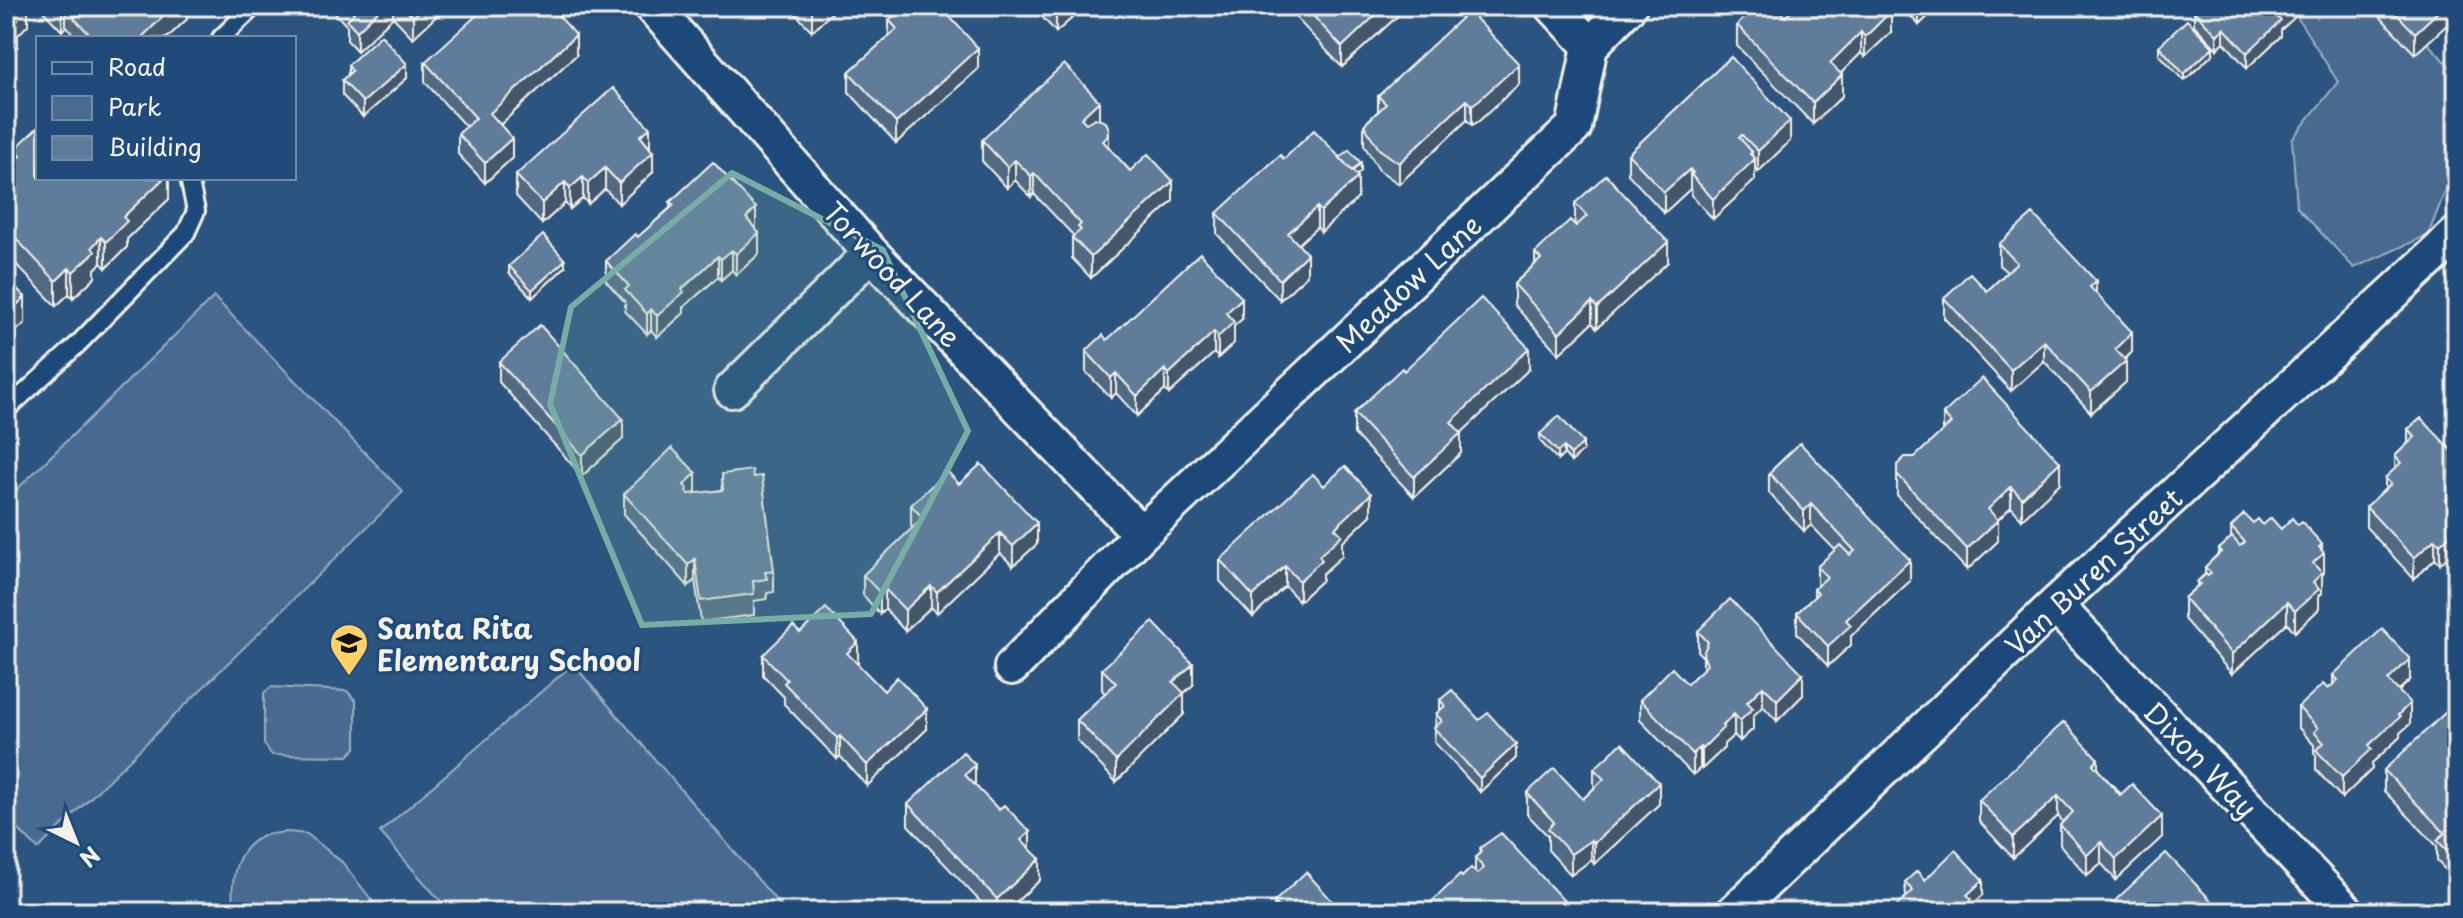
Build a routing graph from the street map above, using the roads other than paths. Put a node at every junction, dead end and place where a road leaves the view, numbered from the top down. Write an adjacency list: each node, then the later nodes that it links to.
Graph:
1 (254, 6): 5 (lane)
2 (652, 6): 9 (street, Torwood Lane)
3 (1553, 6): 6 (street)
4 (1629, 6): 6 (street)
5 (223, 36)
6 (1590, 46): 12 (street, Meadow Lane)
7 (189, 180): 11 (lane)
8 (2457, 234): 13 (street, Van Buren Street)
9 (871, 253): 10 (street); 12 (street, Torwood Lane)
10 (732, 390)
11 (6, 410)
12 (1141, 534): 14 (street, Meadow Lane)
13 (2055, 605): 15 (street, Van Buren Street); 16 (street, Dixon Way)
14 (1012, 667)
15 (1734, 912)
16 (2347, 912)

